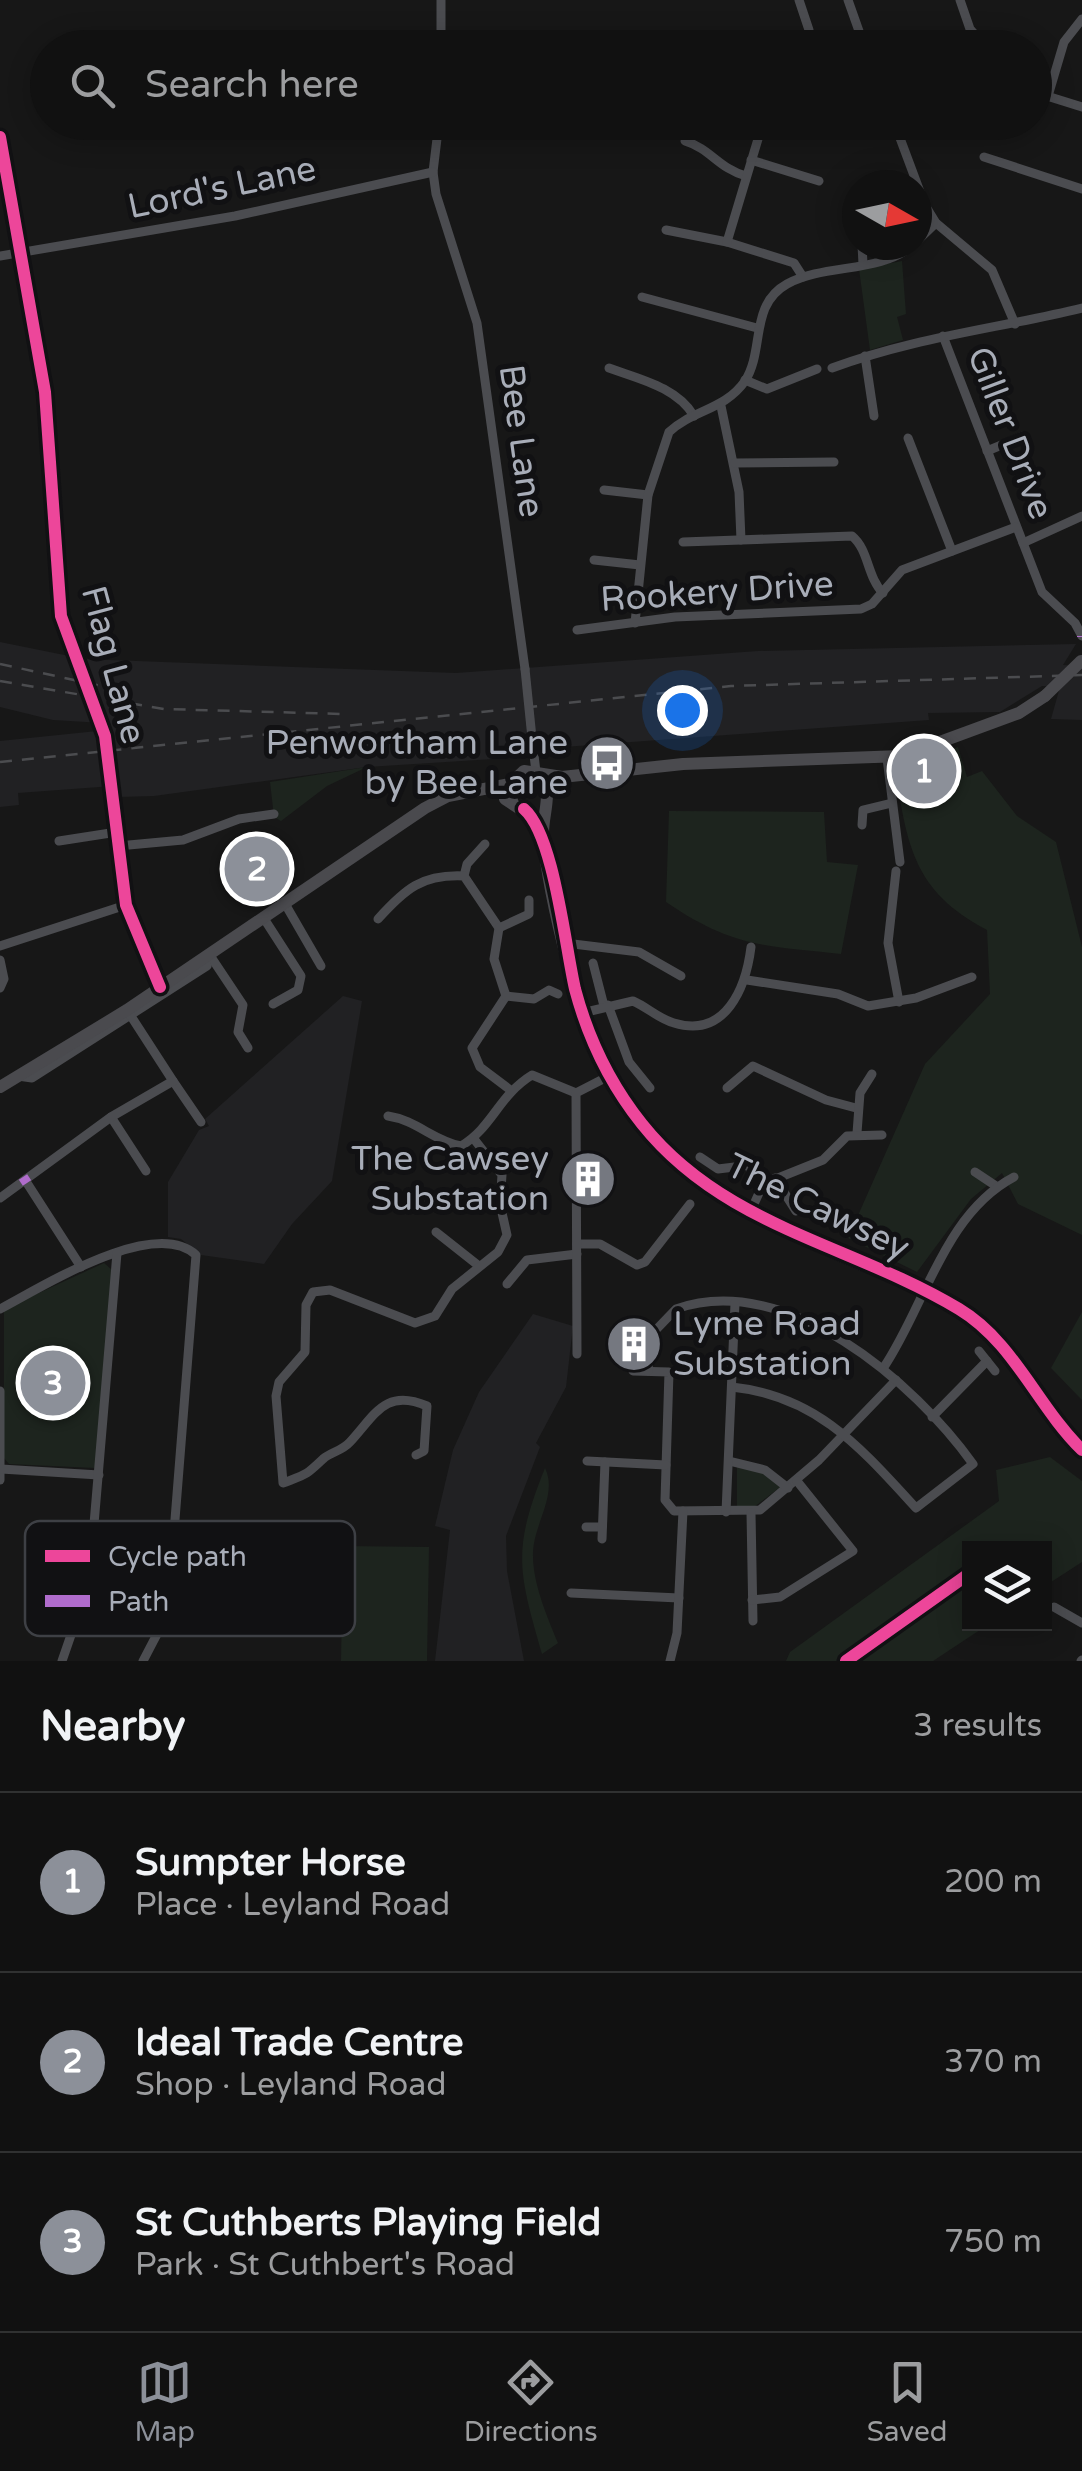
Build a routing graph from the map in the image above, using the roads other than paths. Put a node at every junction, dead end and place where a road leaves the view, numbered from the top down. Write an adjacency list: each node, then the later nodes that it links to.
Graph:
1 (441, 0): 6 (street)
2 (799, 0): 7 (street)
3 (848, 0): 8 (street)
4 (960, 0): 9 (street)
5 (1082, 19): 10 (street)
6 (440, 30)
7 (809, 30)
8 (859, 30)
9 (970, 30)
10 (1052, 82)
11 (1052, 97): 12 (street)
12 (1082, 107)
13 (0, 138): 28 (street, Flag Lane)
14 (436, 140): 20 (street, Bee Lane)
15 (757, 140): 19 (street)
16 (901, 140): 24 (street)
17 (685, 141): 21 (street)
18 (984, 157): 23 (street)
19 (752, 160): 21 (street); 22 (street)
20 (433, 172): 28 (street, Lord's Lane); 71 (street, Bee Lane, bridge)
21 (746, 176): 27 (street)
22 (819, 181)
23 (1082, 189)
24 (936, 223): 25 (street); 36 (street)
25 (932, 227)
26 (666, 230): 27 (street)
27 (726, 242): 33 (street)
28 (22, 255): 29 (street); 77 (street, Flag Lane, bridge)
29 (0, 256)
30 (863, 260): 32 (street)
31 (884, 260): 32 (street)
32 (863, 264): 33 (street)
33 (803, 278): 37 (street)
34 (642, 298): 37 (street)
35 (1082, 308): 36 (street)
36 (1015, 324): 38 (street)
37 (758, 328): 43 (street)
38 (943, 336): 39 (street); 50 (street, Giller Drive)
39 (865, 356): 41 (street); 46 (street)
40 (610, 368): 45 (street)
41 (832, 368)
42 (817, 369): 43 (street)
43 (745, 380): 44 (street)
44 (721, 406): 45 (street); 53 (street)
45 (694, 416): 55 (street)
46 (874, 416)
47 (1023, 436): 50 (street)
48 (908, 438): 49 (street)
49 (913, 450): 51 (street); 61 (street)
50 (987, 451): 57 (street, Giller Drive)
51 (900, 454)
52 (834, 462): 53 (street)
53 (735, 463): 58 (street)
54 (604, 490): 55 (street)
55 (648, 495): 63 (street)
56 (1082, 516): 60 (street)
57 (1016, 527): 60 (street, Giller Drive); 61 (street, Rookery Drive)
58 (741, 540): 59 (street); 64 (street)
59 (684, 542)
60 (1022, 543): 67 (street, Giller Drive)
61 (952, 551): 64 (street, Rookery Drive)
62 (594, 560): 63 (street)
63 (640, 565): 65 (street)
64 (883, 593): 65 (street, Rookery Drive)
65 (635, 623): 66 (street, Rookery Drive)
66 (577, 630)
67 (1082, 636)
68 (1082, 661): 69 (main road, bridge)
69 (887, 758): 71 (main road); 73 (street)
70 (510, 784): 71 (main road); 72 (main road); 74 (main road)
71 (543, 784): 74 (main road); 78 (main road, The Cawsey)
72 (484, 790): 74 (main road); 84 (main road)
73 (892, 804): 76 (street); 103 (street)
74 (518, 805): 78 (main road, The Cawsey)
75 (274, 814): 81 (street)
76 (862, 826)
77 (117, 832): 79 (street); 81 (street, Flag Lane)
78 (543, 836): 89 (main road, The Cawsey)
79 (59, 841)
80 (486, 844): 82 (street)
81 (118, 846): 85 (street, Flag Lane)
82 (464, 876): 87 (street); 88 (street)
83 (530, 900): 88 (street)
84 (284, 902): 86 (main road); 95 (street)
85 (126, 905): 90 (street); 100 (street, Flag Lane)
86 (263, 917): 92 (main road); 104 (street)
87 (378, 919)
88 (498, 928): 102 (street)
89 (566, 942): 97 (street); 106 (main road, The Cawsey)
90 (0, 946)
91 (751, 948): 98 (street)
92 (206, 957): 100 (main road); 107 (street); 108 (street)
93 (0, 960): 99 (street)
94 (593, 964): 105 (street)
95 (321, 966)
96 (967, 975): 103 (street)
97 (681, 976)
98 (747, 980): 103 (street); 105 (street)
99 (0, 988)
100 (160, 988): 107 (main road)
101 (558, 994): 102 (street)
102 (506, 996): 115 (street)
103 (899, 1002)
104 (273, 1004)
105 (606, 1005): 106 (street); 113 (street)
106 (582, 1013): 110 (main road, The Cawsey)
107 (129, 1014): 111 (street); 112 (main road)
108 (248, 1048)
109 (872, 1074): 117 (street)
110 (608, 1076): 116 (street); 137 (main road, The Cawsey)
111 (174, 1080): 119 (street); 120 (street)
112 (0, 1086)
113 (650, 1088)
114 (726, 1088): 117 (street)
115 (509, 1089): 116 (street); 124 (street)
116 (576, 1093): 139 (street)
117 (856, 1108): 121 (street)
118 (388, 1116): 123 (street)
119 (111, 1117): 127 (street); 134 (street)
120 (201, 1122)
121 (857, 1133): 122 (street); 129 (street)
122 (882, 1135)
123 (438, 1138): 124 (street); 125 (street)
124 (474, 1138): 141 (street)
125 (431, 1150)
126 (700, 1158): 132 (street)
127 (146, 1171)
128 (975, 1172): 133 (street)
129 (775, 1178): 132 (street); 136 (street)
130 (1014, 1178): 133 (street)
131 (27, 1183): 142 (street)
132 (763, 1184): 137 (street)
133 (996, 1186): 144 (street)
134 (0, 1198)
135 (690, 1204): 139 (street)
136 (796, 1211)
137 (750, 1213): 144 (main road, The Cawsey)
138 (436, 1232): 141 (street)
139 (577, 1249): 143 (street); 148 (street)
140 (117, 1253): 142 (street); 166 (street); 173 (street)
141 (480, 1266): 160 (street)
142 (81, 1268): 146 (street)
143 (507, 1284)
144 (923, 1291): 150 (street); 159 (main road, The Cawsey)
145 (735, 1303): 150 (street); 152 (street); 155 (street)
146 (0, 1309)
147 (979, 1351): 149 (street)
148 (577, 1354)
149 (987, 1361): 153 (street); 157 (street)
150 (884, 1366): 154 (street)
151 (633, 1371): 152 (street)
152 (648, 1371): 164 (street)
153 (995, 1371)
154 (896, 1380): 157 (street); 158 (street)
155 (732, 1387): 158 (street); 162 (street)
156 (0, 1391): 165 (street)
157 (932, 1417): 158 (street)
158 (842, 1434): 168 (street)
159 (1082, 1450)
160 (416, 1455)
161 (587, 1461): 163 (street)
162 (728, 1461): 168 (street); 170 (street)
163 (604, 1462): 164 (street); 174 (street)
164 (666, 1464): 169 (street)
165 (0, 1468): 166 (street); 167 (street)
166 (99, 1475): 172 (street)
167 (0, 1480)
168 (793, 1485): 171 (street); 177 (street)
169 (683, 1511): 170 (street); 176 (street)
170 (726, 1512): 171 (street)
171 (751, 1512): 177 (street)
172 (95, 1521)
173 (175, 1521)
174 (586, 1527)
175 (571, 1593): 176 (street)
176 (679, 1598): 185 (street)
177 (752, 1600): 179 (street)
178 (1054, 1607): 180 (street)
179 (752, 1621)
180 (1082, 1623)
181 (71, 1636): 183 (street)
182 (156, 1636): 184 (street)
183 (62, 1661)
184 (143, 1661)
185 (670, 1661)

